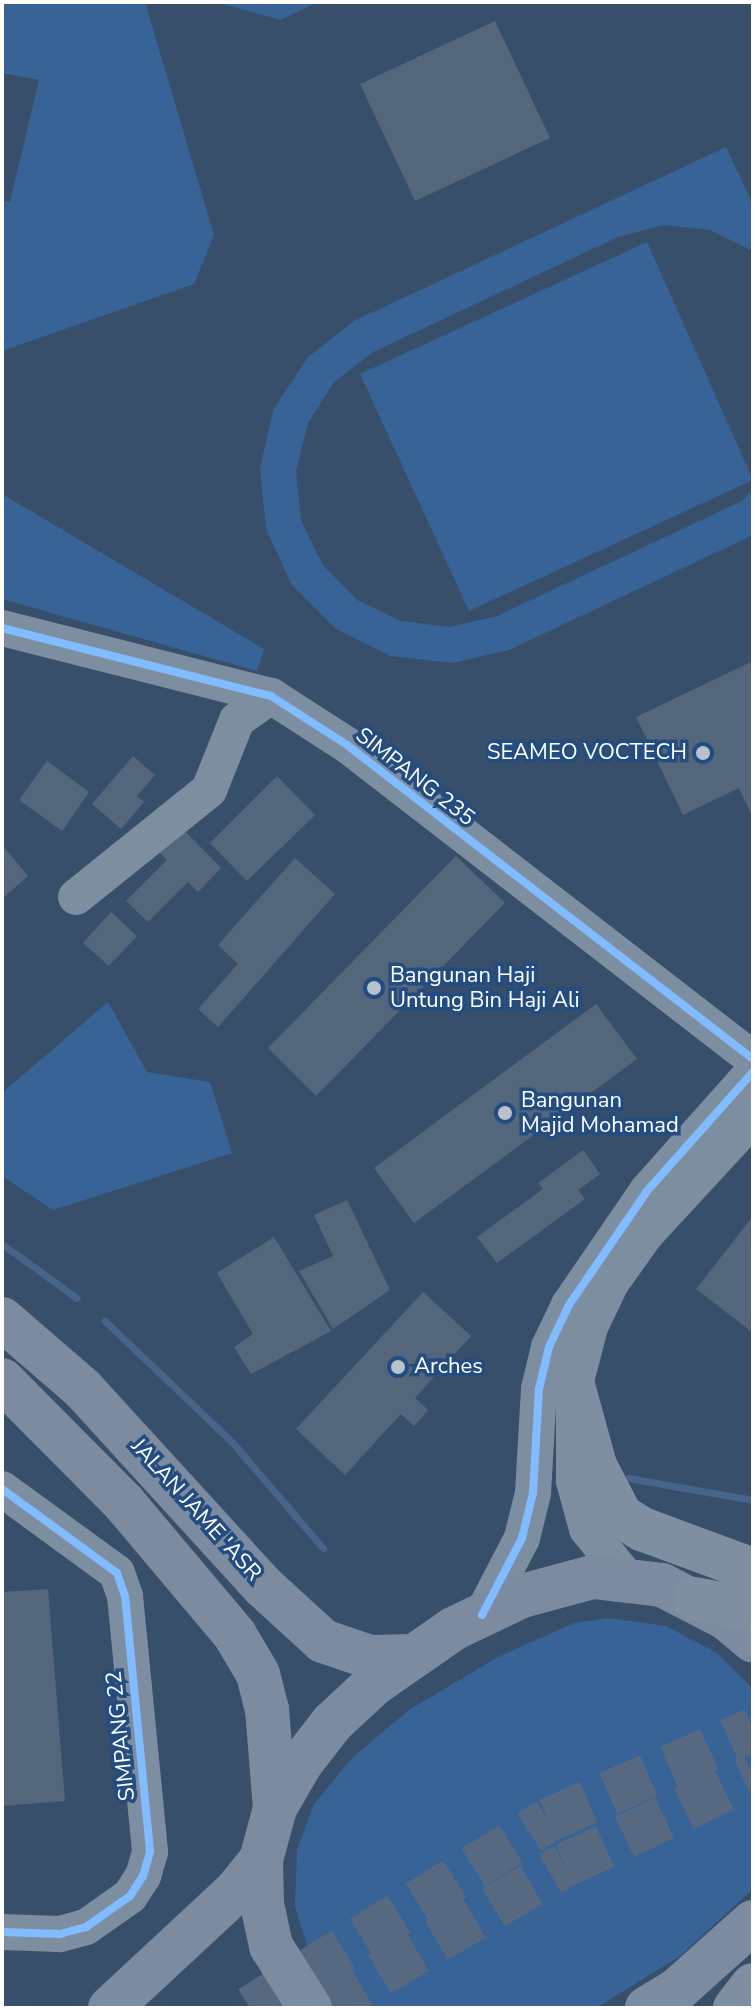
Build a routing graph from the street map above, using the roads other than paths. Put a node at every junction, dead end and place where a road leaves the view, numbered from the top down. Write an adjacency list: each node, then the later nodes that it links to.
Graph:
1 (2, 628): 2 (street, SIMPANG 235)
2 (271, 696): 3 (street); 4 (street, SIMPANG 235)
3 (76, 897)
4 (753, 1059)
5 (753, 1072): 15 (street)
6 (753, 1118): 9 (street)
7 (2, 1319): 17 (main road, JALAN JAME 'ASR)
8 (2, 1380): 18 (main road)
9 (574, 1389): 11 (highway); 12 (street)
10 (2, 1489): 21 (street, SIMPANG 22)
11 (753, 1570)
12 (627, 1578): 13 (main road); 15 (main road)
13 (695, 1599): 14 (highway); 16 (main road)
14 (753, 1610)
15 (482, 1615): 17 (main road)
16 (753, 1641)
17 (410, 1656): 18 (main road)
18 (275, 1808): 19 (main road)
19 (261, 1860): 24 (main road); 25 (main road)
20 (753, 1922): 26 (main road)
21 (2, 1932)
22 (753, 1944): 27 (main road)
23 (753, 1985): 28 (highway)
24 (110, 2008)
25 (310, 2008)
26 (647, 2008)
27 (701, 2008)
28 (735, 2008)

